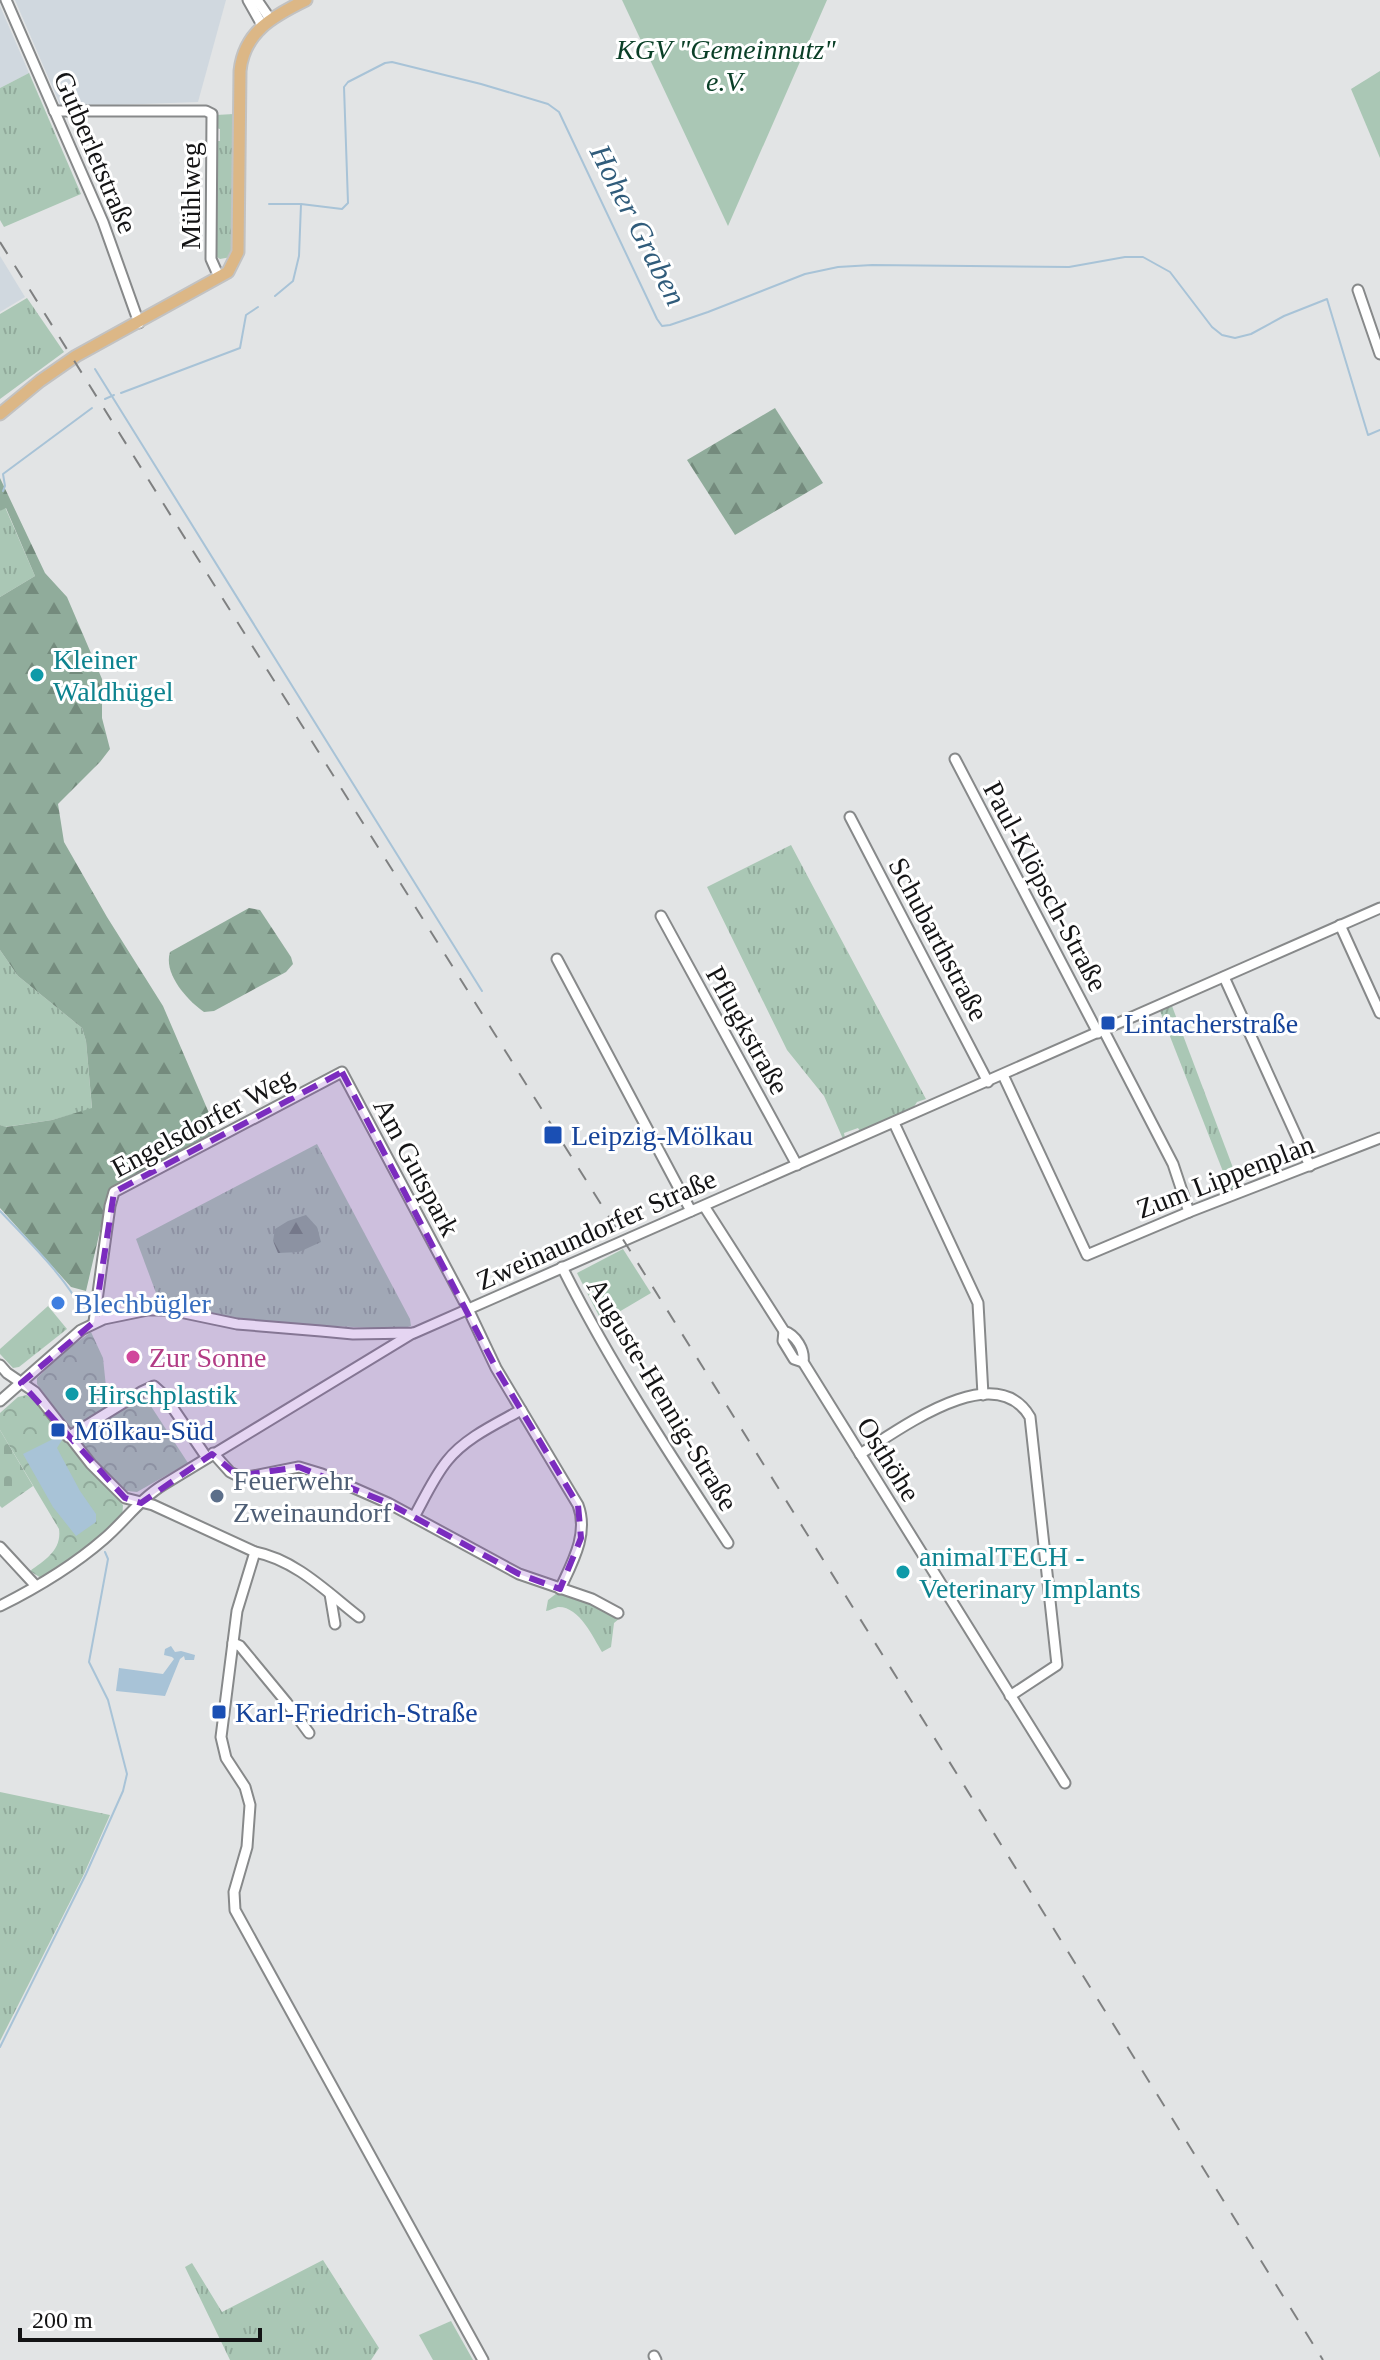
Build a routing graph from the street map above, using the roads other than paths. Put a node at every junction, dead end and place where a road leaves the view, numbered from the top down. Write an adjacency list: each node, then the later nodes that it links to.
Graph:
1 (6, 0): 6 (street, Gutberletstraße)
2 (248, 0): 5 (street)
3 (257, 0): 5 (street)
4 (306, 0): 5 (main road)
5 (266, 22): 7 (main road)
6 (54, 111): 7 (street, Mühlweg); 9 (street, Gutberletstraße)
7 (219, 277): 9 (main road)
8 (1358, 290): 10 (street)
9 (139, 323): 11 (main road)
10 (1380, 354)
11 (0, 414)
12 (955, 759): 20 (street, Paul-Klöpsch-Straße)
13 (850, 817): 23 (street, Schubarthstraße)
14 (1380, 908): 16 (street, Zweinaundorfer Straße)
15 (661, 916): 26 (street, Pflugkstraße)
16 (1340, 925): 18 (street, Zweinaundorfer Straße); 19 (street)
17 (557, 959): 29 (street)
18 (1224, 977): 20 (street, Zweinaundorfer Straße); 27 (street)
19 (1380, 1013)
20 (1101, 1032): 22 (street, Zweinaundorfer Straße); 30 (street, Paul-Klöpsch-Straße)
21 (342, 1072): 32 (street, Am Gutspark); 33 (street, Engelsdorfer Weg)
22 (1003, 1075): 23 (street, Zweinaundorfer Straße); 30 (street, Zum Lippenplan)
23 (988, 1082): 24 (street, Zweinaundorfer Straße)
24 (894, 1123): 26 (street, Zweinaundorfer Straße); 37 (street)
25 (1380, 1138): 27 (street, Zum Lippenplan)
26 (797, 1165): 28 (street, Zweinaundorfer Straße)
27 (1310, 1166): 30 (street, Zum Lippenplan)
28 (704, 1206): 29 (street, Zweinaundorfer Straße); 41 (street, Osthöhe)
29 (691, 1211): 31 (street, Zweinaundorfer Straße)
30 (1189, 1212)
31 (562, 1267): 32 (street, Zweinaundorfer Straße); 45 (street, Auguste-Hennig-Straße)
32 (468, 1309): 34 (street, Zweinaundorfer Straße); 39 (street, Am Gutspark)
33 (94, 1322): 34 (street, Zweinaundorfer Straße); 36 (street, Zweinaundorfer Straße)
34 (414, 1333): 42 (street)
35 (0, 1365): 36 (street)
36 (21, 1383): 38 (street, Zweinaundorfer Straße); 40 (street)
37 (983, 1395): 41 (street); 56 (street)
38 (0, 1401)
39 (521, 1410): 44 (street); 49 (street, Am Gutspark)
40 (68, 1437): 42 (street); 43 (street)
41 (860, 1454): 56 (street, Osthöhe)
42 (210, 1456): 43 (street); 44 (street)
43 (141, 1503): 47 (street); 48 (street)
44 (414, 1517): 49 (street)
45 (728, 1543)
46 (0, 1547): 48 (street)
47 (255, 1552): 50 (street); 55 (street)
48 (36, 1586): 51 (street)
49 (560, 1589): 52 (street)
50 (330, 1594): 53 (street); 54 (street)
51 (0, 1606)
52 (618, 1613)
53 (359, 1617)
54 (335, 1624)
55 (233, 1643): 57 (street); 59 (street)
56 (1010, 1696): 58 (street, Osthöhe)
57 (309, 1733)
58 (1065, 1783)
59 (483, 2360)

